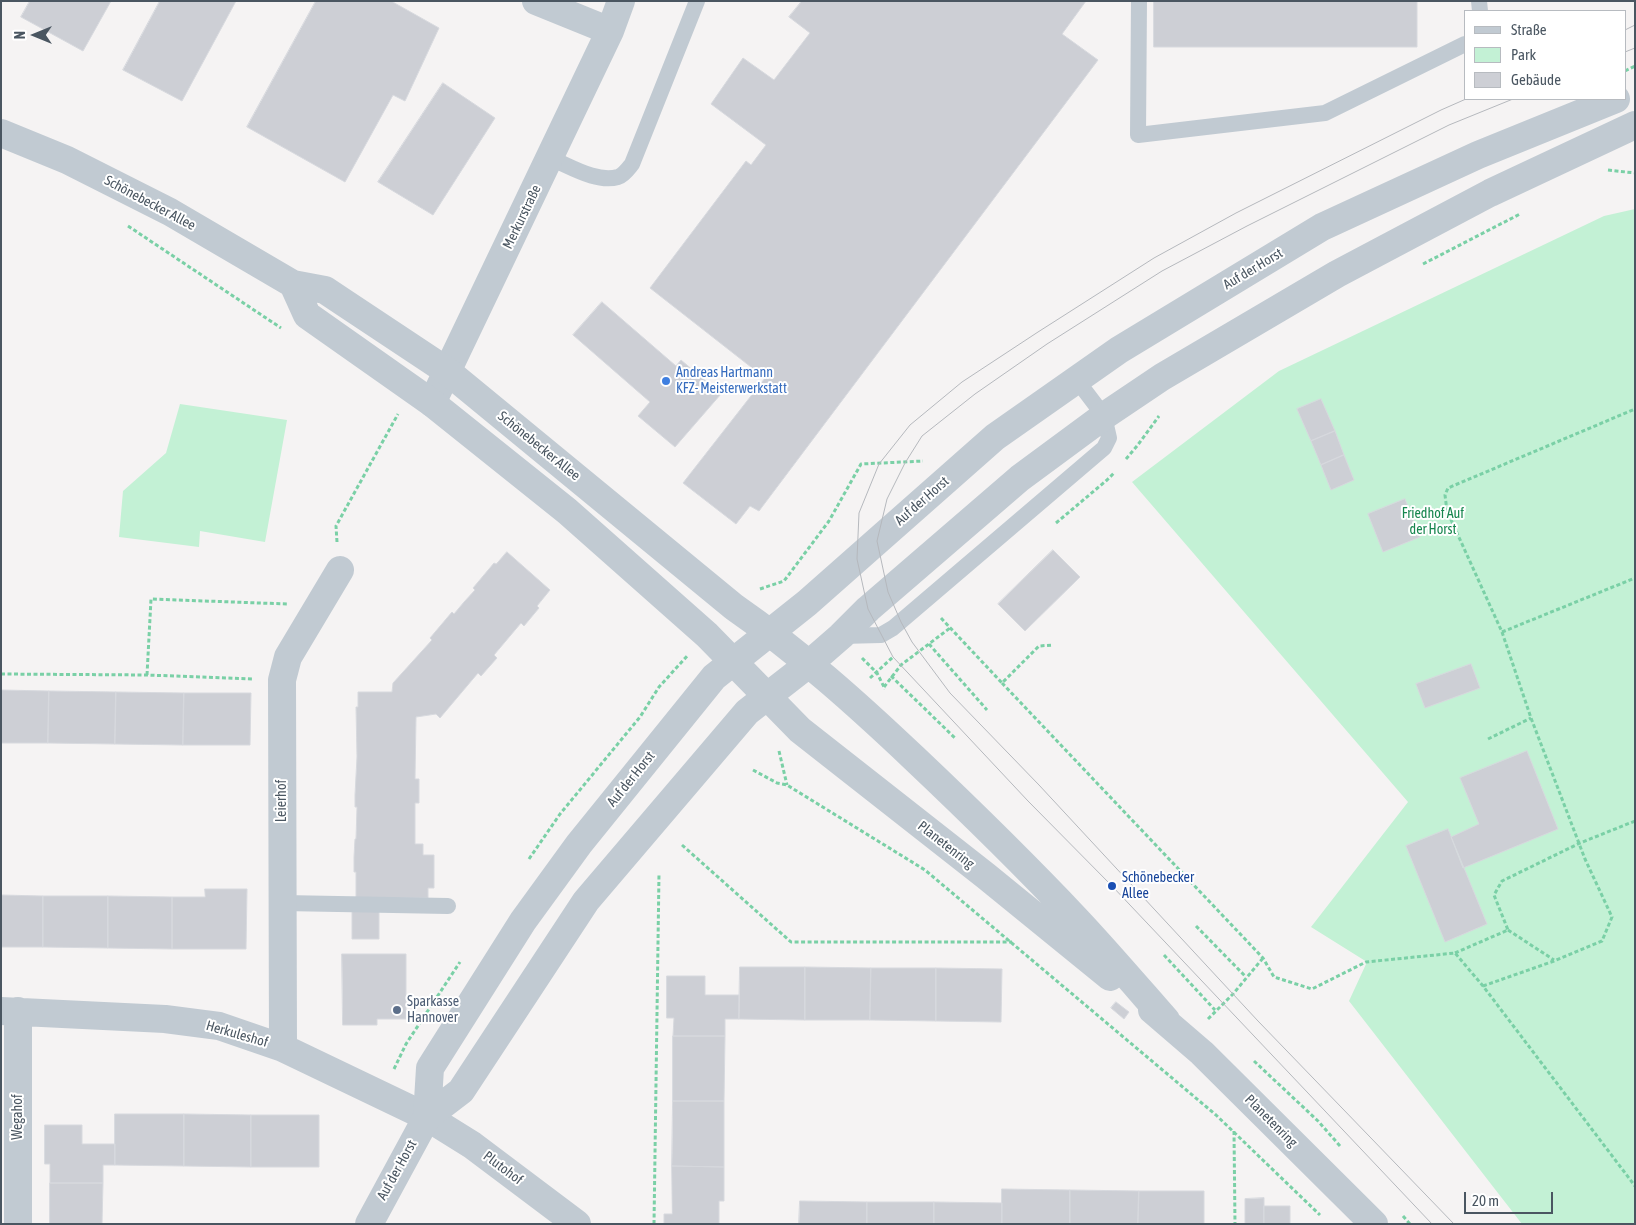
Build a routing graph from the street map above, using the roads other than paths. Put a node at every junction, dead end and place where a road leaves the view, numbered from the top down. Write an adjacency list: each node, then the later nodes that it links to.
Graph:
1 (536, 1): 5 (street)
2 (621, 1): 5 (street, Merkurstraße)
3 (697, 1): 10 (lane)
4 (1139, 1): 6 (lane)
5 (610, 31): 10 (street, Merkurstraße)
6 (1464, 44)
7 (1614, 100): 13 (street, Auf der Horst)
8 (1635, 125): 15 (street, Auf der Horst)
9 (1, 133): 11 (street, Schönebecker Allee)
10 (550, 158): 12 (street, Merkurstraße)
11 (293, 284): 12 (street, Schönebecker Allee); 14 (street)
12 (448, 371): 14 (street, Merkurstraße); 17 (street, Schönebecker Allee)
13 (1076, 379): 15 (lane); 17 (street, Auf der Horst)
14 (432, 402): 18 (street)
15 (1104, 416): 19 (street, Auf der Horst)
16 (340, 570): 21 (street, Leierhof)
17 (771, 633): 18 (street, Auf der Horst); 19 (street, Planetenring)
18 (732, 662): 20 (street, Planetenring); 26 (street, Auf der Horst)
19 (810, 663): 20 (street, Auf der Horst); 24 (street, Planetenring)
20 (767, 697): 24 (street, Planetenring); 26 (street, Auf der Horst)
21 (283, 903): 22 (lane); 25 (street, Leierhof)
22 (448, 906)
23 (10, 1011): 25 (street, Herkuleshof); 27 (street, Wegahof)
24 (1166, 1020): 30 (street, Planetenring)
25 (283, 1048): 26 (street, Herkuleshof)
26 (427, 1117): 28 (street, Auf der Horst); 29 (street, Plutohof)
27 (18, 1224)
28 (369, 1224)
29 (577, 1224)
30 (1374, 1224)

